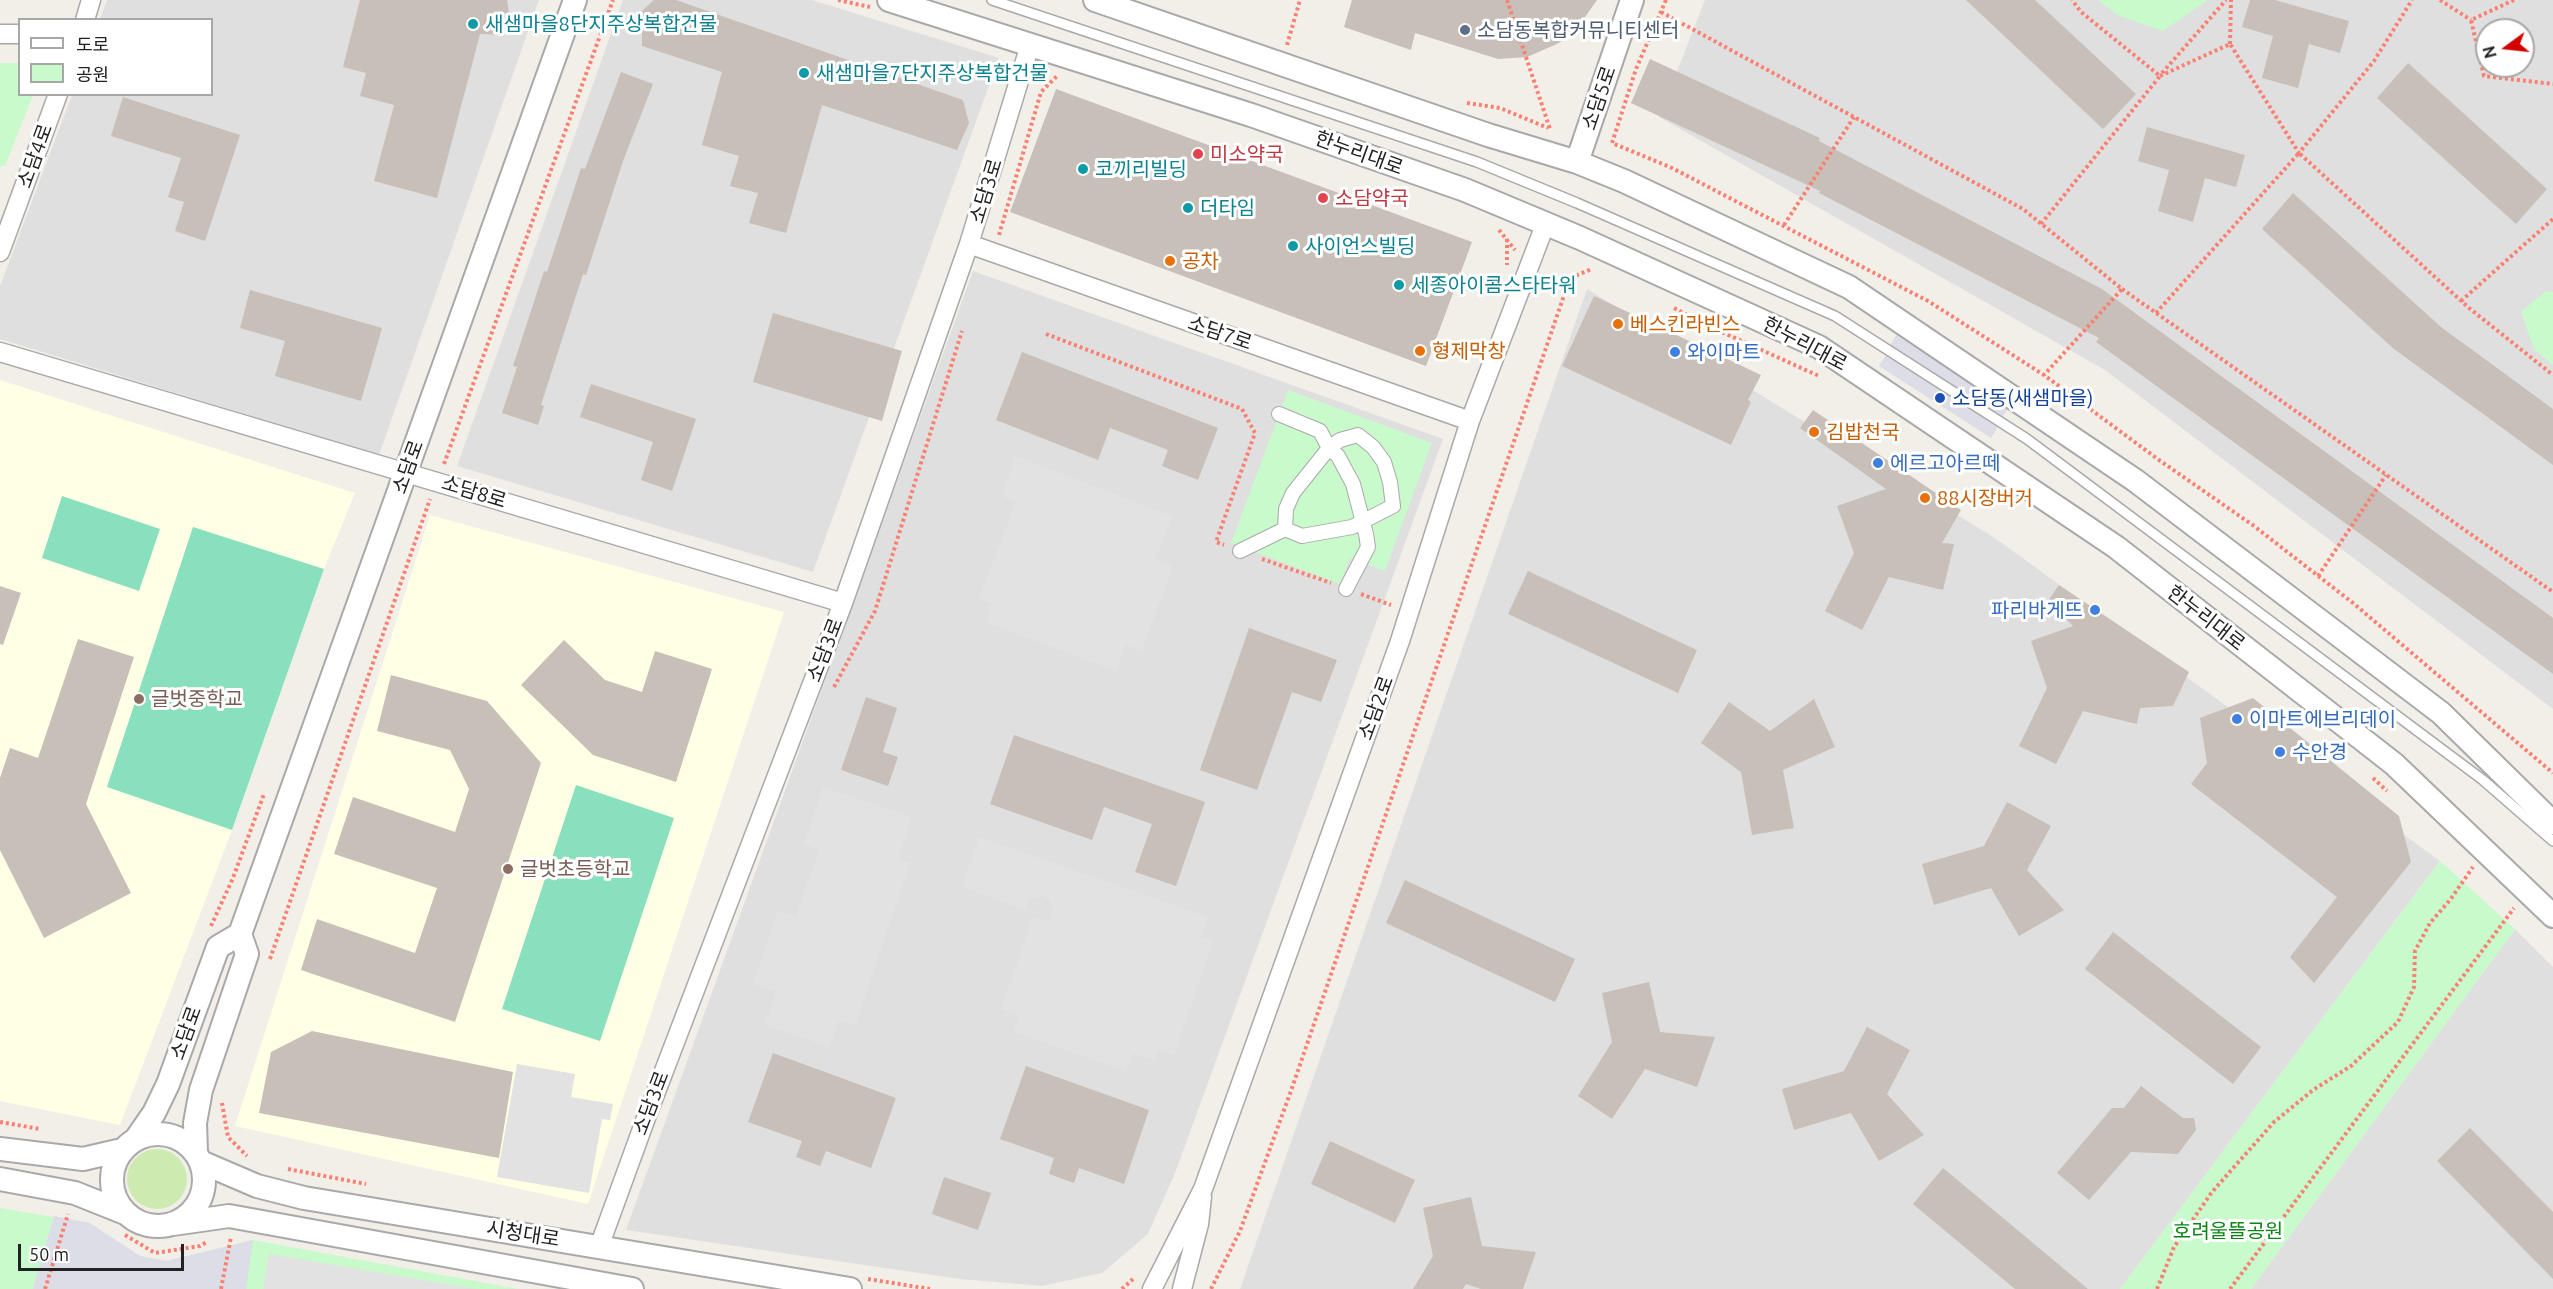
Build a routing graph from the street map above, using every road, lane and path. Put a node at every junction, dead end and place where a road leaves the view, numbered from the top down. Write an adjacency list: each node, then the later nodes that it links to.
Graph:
1 (91, 0): 18 (street)
2 (575, 0): 55 (street, 소담로)
3 (613, 0): 57 (path)
4 (889, 0): 23 (street, 한누리대로)
5 (992, 0): 73 (lane)
6 (1095, 0): 33 (street)
7 (1300, 0): 24 (path)
8 (1507, 0): 30 (path)
9 (1632, 0): 33 (street, 소담5로)
10 (1666, 0): 17 (path)
11 (2072, 0): 26 (path)
12 (2226, 0): 26 (path)
13 (2231, 0): 22 (path)
14 (2412, 0): 32 (path)
15 (2440, 0): 19 (path)
16 (2514, 0): 19 (path)
17 (1661, 12): 29 (path); 31 (path)
18 (86, 18)
19 (2471, 20): 27 (path)
20 (0, 34): 21 (street)
21 (18, 34)
22 (2230, 44): 26 (path); 32 (path)
23 (1030, 45): 36 (street, 한누리대로); 38 (street, 소담3로)
24 (1287, 46)
25 (1062, 71): 40 (path)
26 (2160, 76): 35 (path)
27 (2553, 84)
28 (57, 96): 39 (street, 소담4로)
29 (1854, 117): 35 (path); 37 (path)
30 (1550, 129)
31 (1612, 143)
32 (2299, 153): 43 (path); 45 (path)
33 (1577, 162): 72 (street)
34 (2553, 219): 43 (path)
35 (2041, 224): 42 (path)
36 (1545, 225): 53 (street, 소담2로); 78 (street, 한누리대로)
37 (1784, 225)
38 (969, 244): 40 (street, 소담7로); 64 (street, 소담3로)
39 (0, 252)
40 (994, 253): 53 (street, 소담7로)
41 (1602, 273): 105 (path)
42 (2122, 289): 45 (path); 49 (path)
43 (2461, 301): 50 (path)
44 (1664, 302): 51 (path)
45 (2156, 313): 56 (path)
46 (965, 321): 66 (path)
47 (1046, 334): 60 (path)
48 (0, 352): 55 (street, 소담8로)
49 (2044, 375)
50 (2553, 375)
51 (1825, 379)
52 (1279, 414): 54 (street)
53 (1470, 421): 92 (street, 소담2로)
54 (1329, 448): 58 (street); 58 (street); 59 (street)
55 (406, 472): 57 (street, 소담8로); 80 (street, 소담로)
56 (2386, 475): 61 (path); 63 (path)
57 (437, 481): 64 (street, 소담8로); 81 (path)
58 (1363, 521): 59 (street); 62 (street)
59 (1285, 529): 60 (street)
60 (1240, 551): 62 (path)
61 (2318, 576)
62 (1346, 589): 65 (path)
63 (2553, 592)
64 (843, 603): 97 (street, 소담3로)
65 (1397, 607)
66 (830, 694)
67 (2553, 765): 68 (path)
68 (2549, 770)
69 (2367, 773): 71 (path)
70 (266, 789): 79 (path)
71 (2392, 796)
72 (2553, 823)
73 (2553, 841)
74 (2465, 860): 75 (path)
75 (2473, 867): 76 (path); 106 (path)
76 (2480, 873)
77 (2523, 913): 107 (path)
78 (2553, 916)
79 (208, 931)
80 (240, 934): 85 (street, 소담로); 87 (street, 소담로)
81 (268, 966)
82 (225, 1093): 88 (path)
83 (0, 1122): 84 (path)
84 (45, 1130)
85 (129, 1144): 86 (street); 87 (street); 94 (street)
86 (0, 1149)
87 (199, 1157): 95 (street); 97 (street, 시청대로)
88 (251, 1160)
89 (279, 1167): 91 (path)
90 (0, 1179): 94 (street)
91 (369, 1184)
92 (1203, 1189): 103 (street); 104 (street)
93 (69, 1211): 99 (path)
94 (125, 1213): 95 (street)
95 (173, 1224): 101 (street, 시청대로)
96 (232, 1234): 100 (path)
97 (599, 1247): 98 (street, 시청대로)
98 (856, 1283): 102 (path)
99 (45, 1289)
100 (221, 1289)
101 (633, 1289)
102 (930, 1289)
103 (1152, 1289)
104 (1182, 1289)
105 (1211, 1289)
106 (2157, 1289)
107 (2230, 1289)

